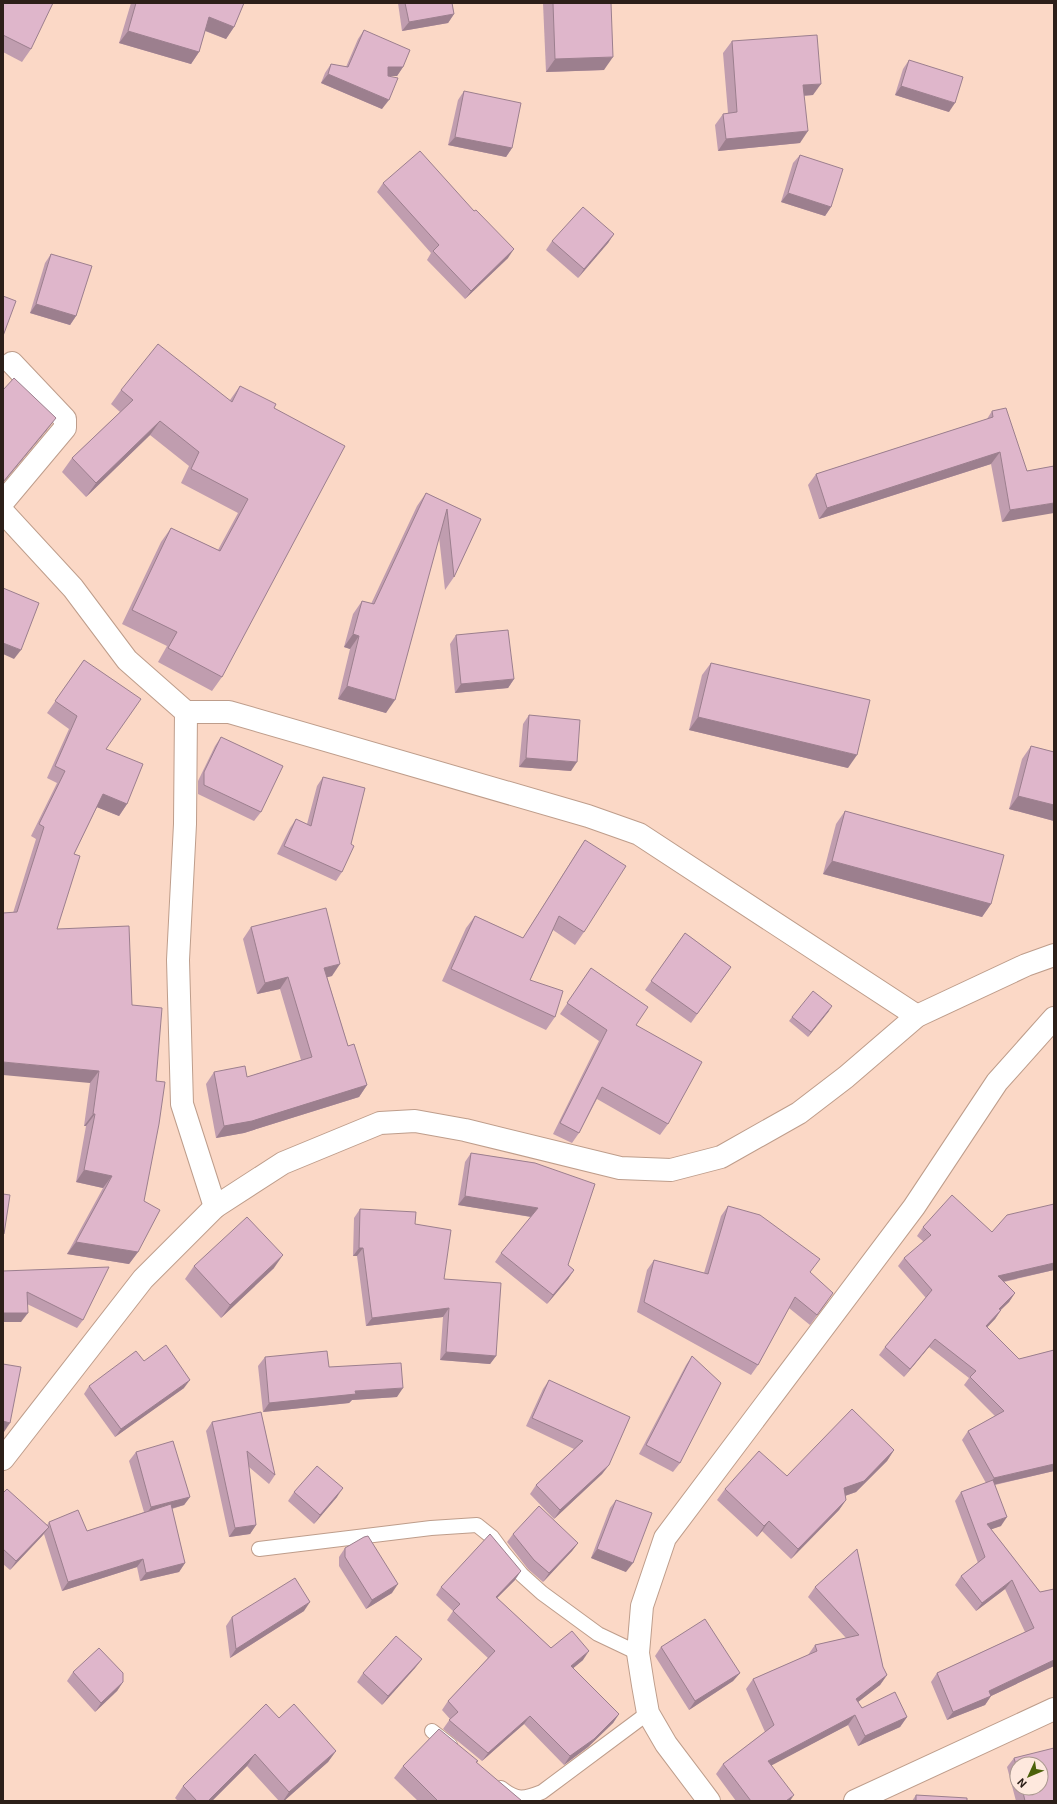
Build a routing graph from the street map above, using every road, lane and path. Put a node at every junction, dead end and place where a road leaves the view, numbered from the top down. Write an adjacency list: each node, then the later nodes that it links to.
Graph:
1 (12, 364): 2 (street)
2 (3, 502)
3 (3, 512): 4 (street)
4 (186, 712): 6 (street); 8 (street)
5 (1054, 954): 6 (street)
6 (916, 1016): 8 (street)
7 (1054, 1018): 11 (street)
8 (215, 1207): 9 (street)
9 (3, 1459)
10 (259, 1549): 11 (lane)
11 (638, 1653): 13 (street)
12 (1054, 1709): 18 (street)
13 (648, 1713): 16 (lane); 17 (street)
14 (432, 1730): 15 (lane)
15 (463, 1756)
16 (493, 1781)
17 (709, 1801)
18 (855, 1801)

